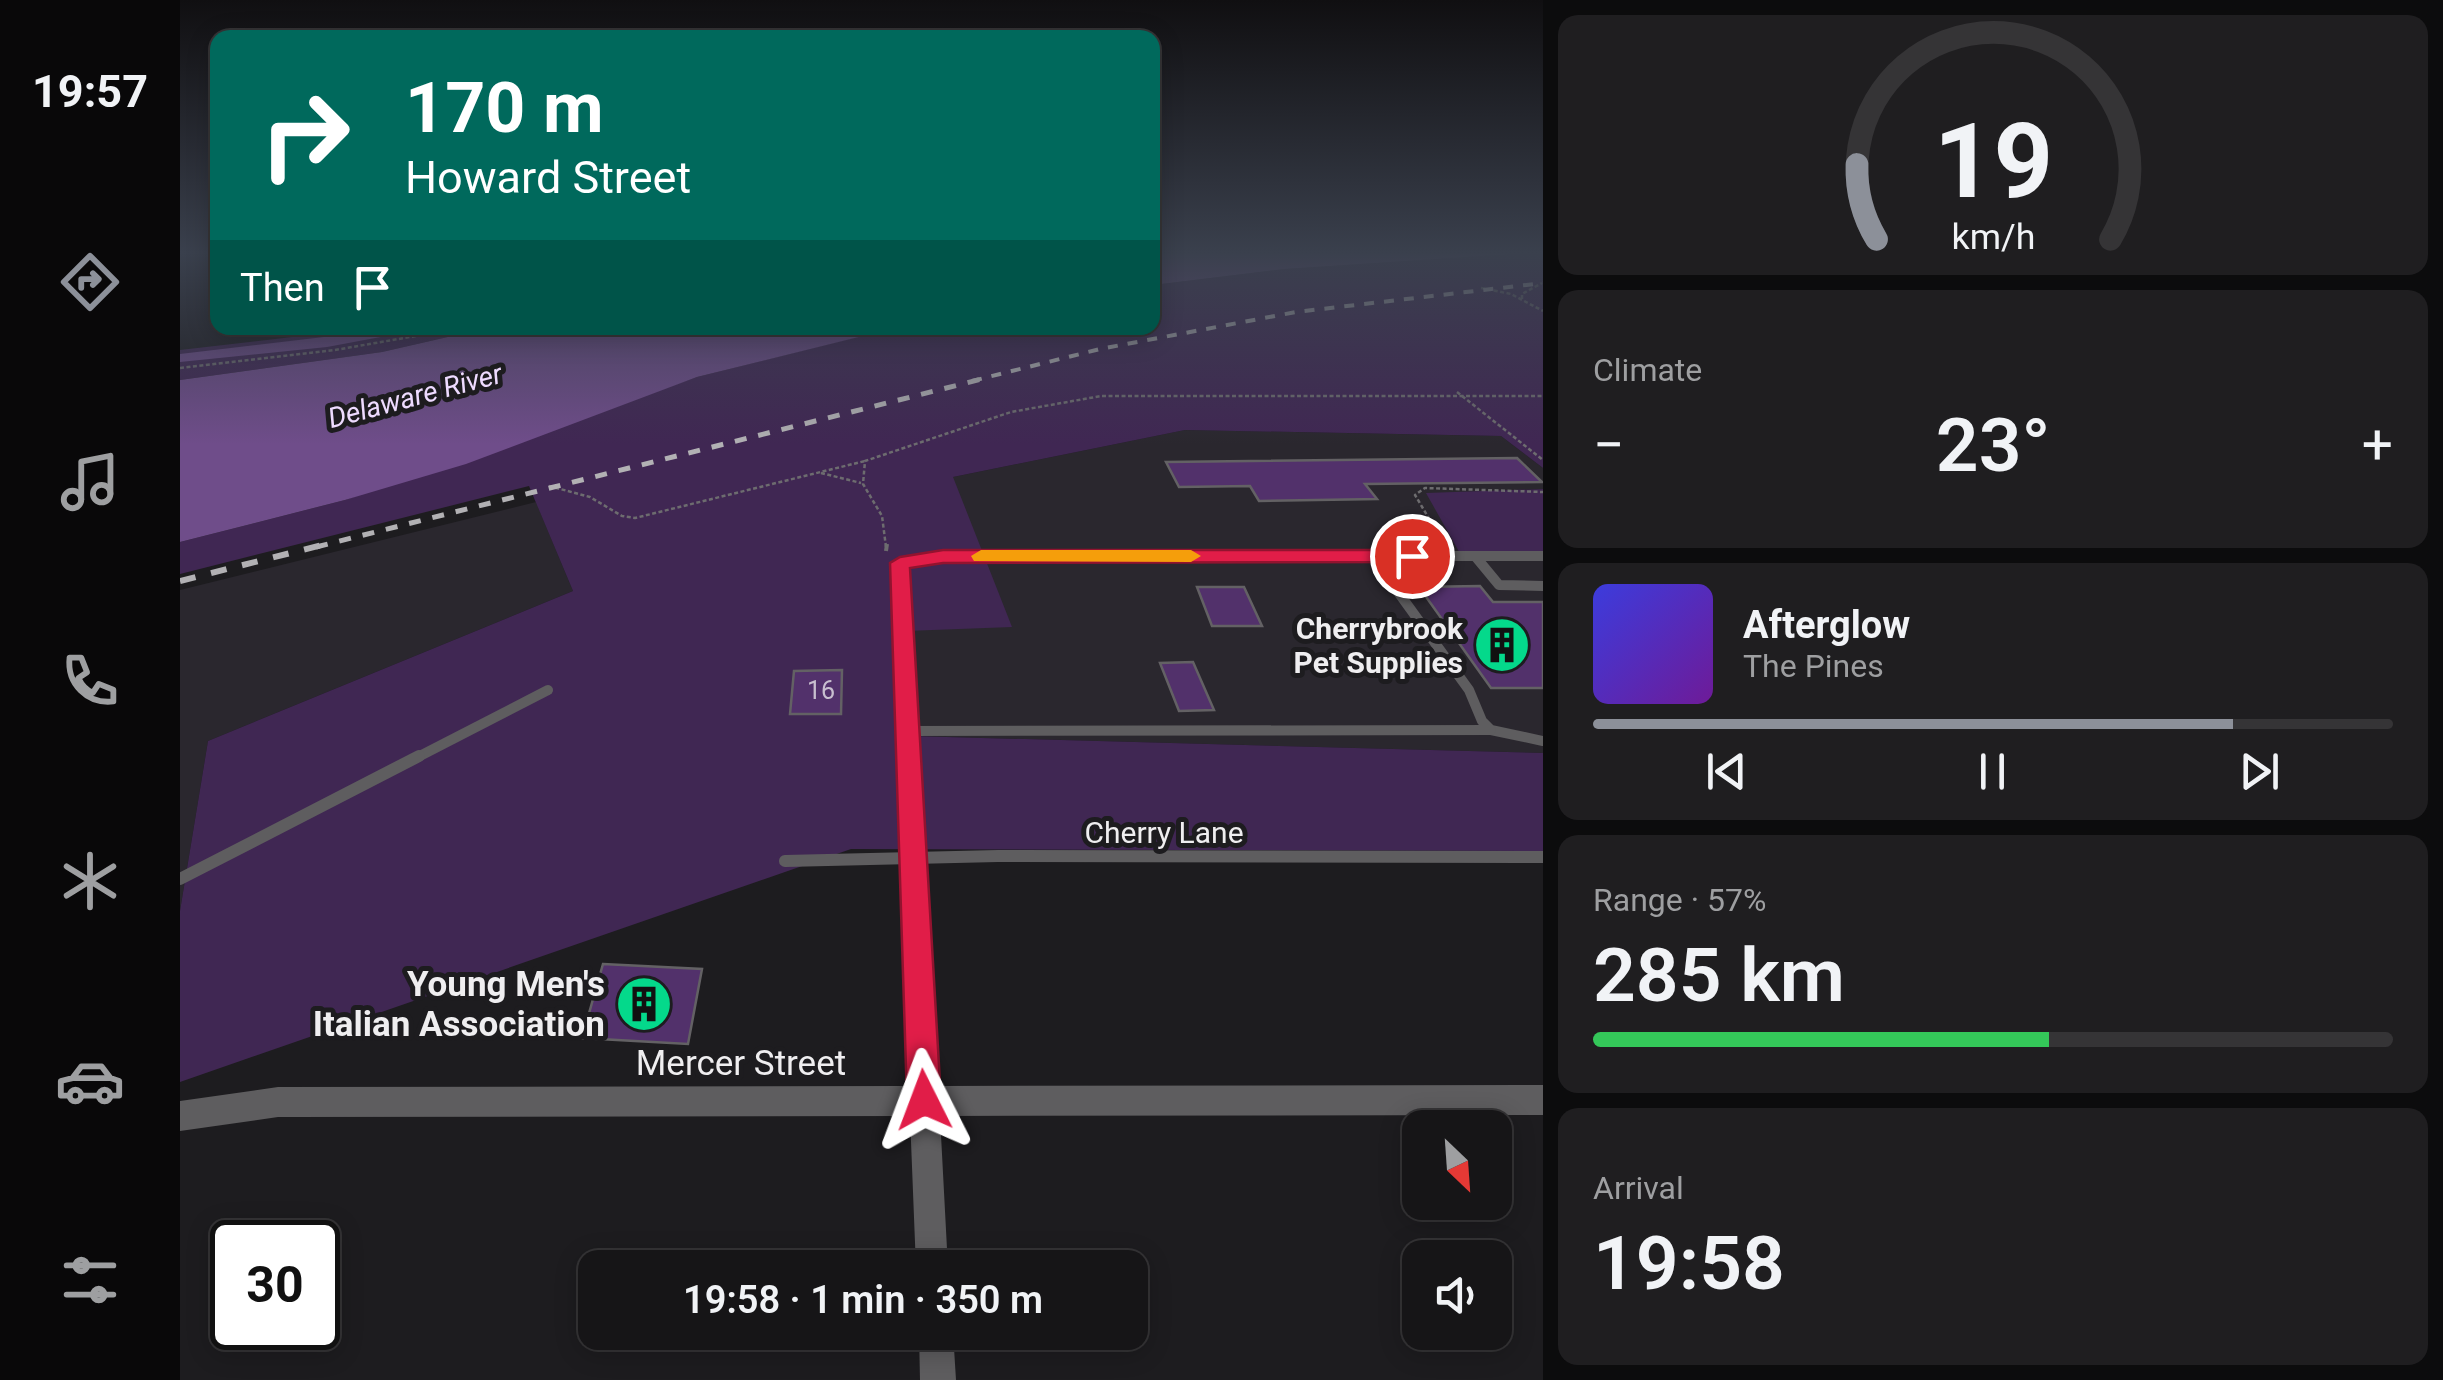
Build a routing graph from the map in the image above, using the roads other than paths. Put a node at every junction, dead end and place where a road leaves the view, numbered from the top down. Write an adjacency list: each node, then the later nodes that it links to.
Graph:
1 (1372, 556): 2 (street); 6 (lane); 7 (street)
2 (1475, 556): 3 (street); 4 (lane)
3 (1543, 556)
4 (1543, 586)
5 (548, 690): 12 (lane)
6 (1491, 730): 7 (lane); 8 (lane)
7 (906, 732): 9 (street)
8 (1543, 740)
9 (912, 858): 10 (lane, Cherry Lane); 11 (lane, Cherry Lane); 13 (street)
10 (1543, 858)
11 (786, 861)
12 (180, 879)
13 (924, 1100): 14 (street, Mercer Street); 15 (street, Mercer Street); 16 (street)
14 (1543, 1100)
15 (180, 1116)
16 (931, 1250)
17 (937, 1350): 18 (street)
18 (938, 1380)

